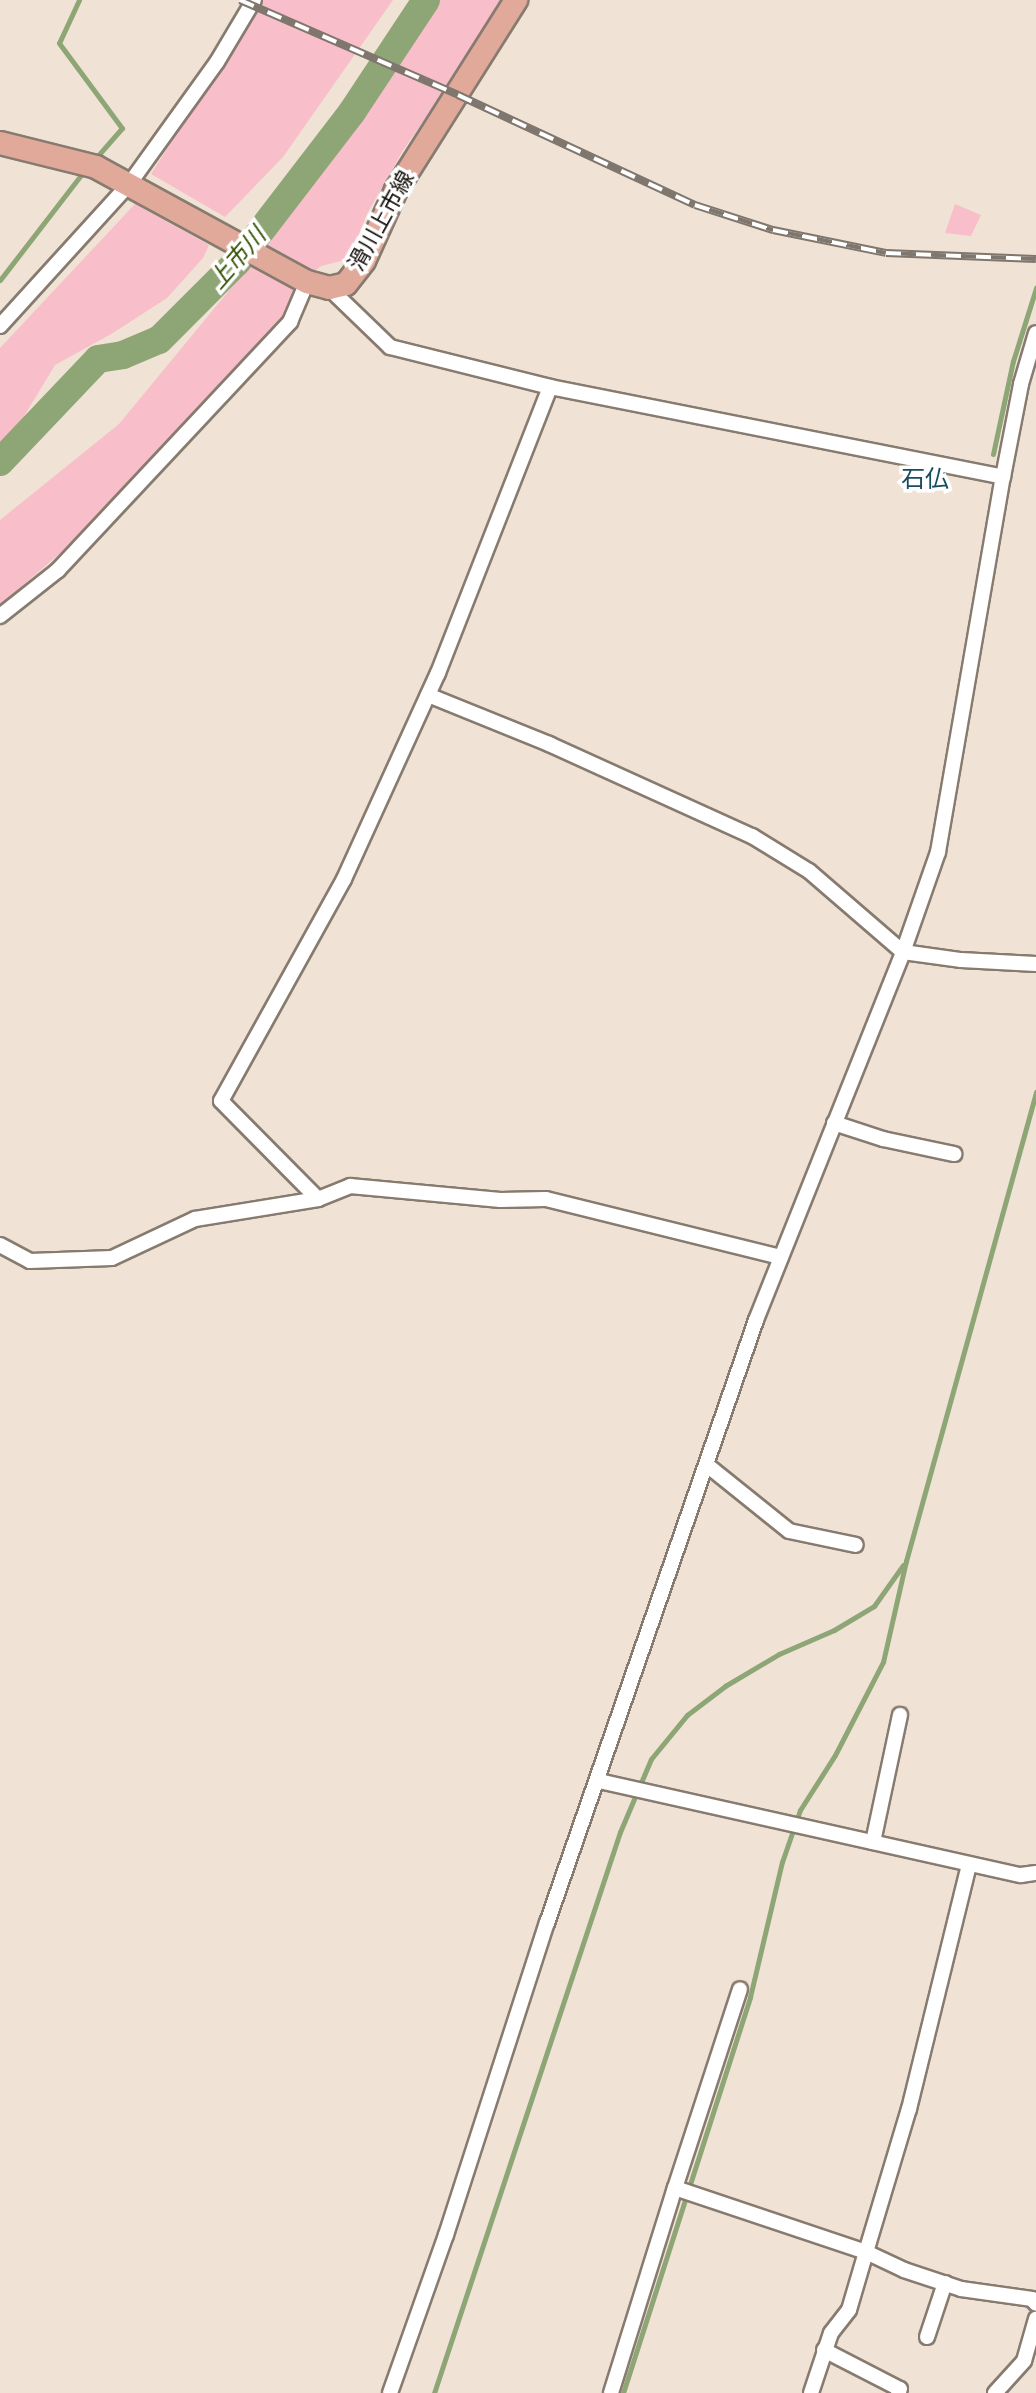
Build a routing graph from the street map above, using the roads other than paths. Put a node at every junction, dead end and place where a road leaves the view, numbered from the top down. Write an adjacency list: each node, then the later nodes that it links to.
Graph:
1 (254, 0): 4 (street)
2 (516, 0): 6 (main road, 滑川上市線)
3 (0, 143): 4 (main road, 滑川上市線)
4 (130, 183): 5 (main road, 滑川上市線); 7 (street)
5 (307, 282): 6 (main road, 滑川上市線); 11 (street)
6 (329, 288): 9 (street)
7 (0, 326)
8 (1036, 333): 10 (street)
9 (550, 387): 10 (street); 12 (street)
10 (1003, 477): 13 (street)
11 (0, 616)
12 (428, 695): 13 (street); 17 (street)
13 (903, 952): 14 (street); 15 (street)
14 (1036, 964)
15 (834, 1123): 16 (street); 19 (street)
16 (954, 1154)
17 (318, 1199): 18 (street); 19 (street)
18 (0, 1245)
19 (781, 1257): 20 (street)
20 (707, 1465): 21 (street); 23 (street)
21 (856, 1545)
22 (900, 1715): 24 (street)
23 (599, 1781): 24 (street); 35 (street)
24 (873, 1842): 25 (street)
25 (969, 1864): 26 (street); 29 (street)
26 (1036, 1873)
27 (740, 1989): 28 (street)
28 (675, 2188): 29 (street); 36 (street)
29 (866, 2252): 30 (street); 34 (street)
30 (945, 2283): 31 (street); 33 (street)
31 (1036, 2304)
32 (1036, 2319): 39 (street)
33 (927, 2337)
34 (824, 2350): 37 (street); 38 (street)
35 (390, 2393)
36 (611, 2393)
37 (811, 2393)
38 (898, 2393)
39 (995, 2393)

